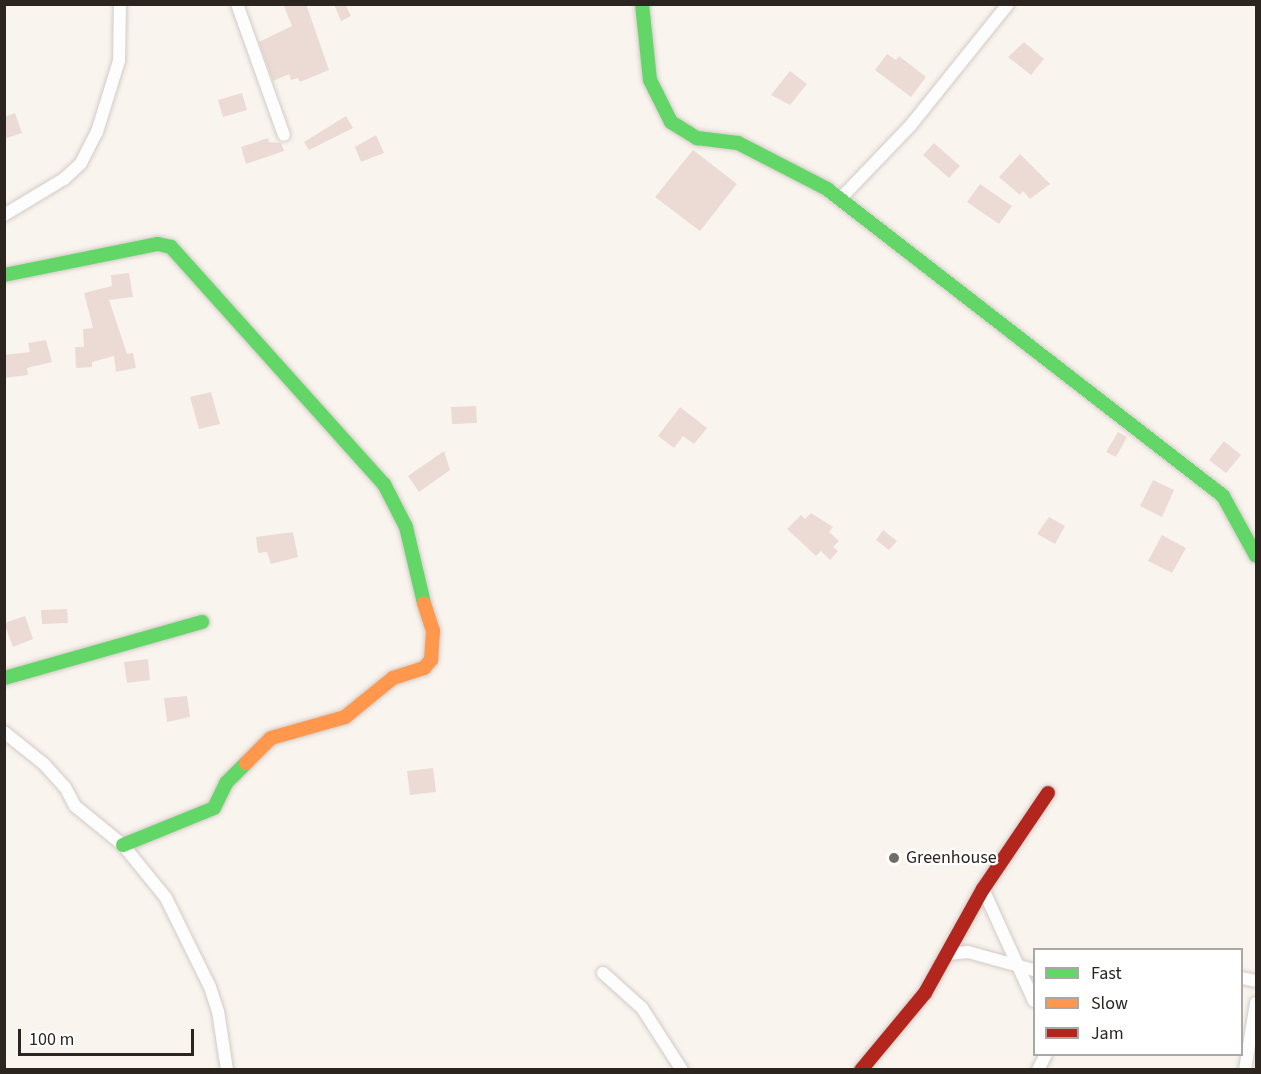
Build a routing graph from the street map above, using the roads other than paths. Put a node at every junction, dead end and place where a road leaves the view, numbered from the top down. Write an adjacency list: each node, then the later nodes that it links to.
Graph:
1 (120, 4): 7 (street)
2 (237, 4): 5 (street)
3 (642, 4): 6 (street)
4 (1008, 4): 6 (street)
5 (284, 135)
6 (840, 199): 9 (street)
7 (4, 215)
8 (4, 275): 14 (street)
9 (1257, 556)
10 (202, 622): 11 (street)
11 (4, 678)
12 (4, 732): 14 (street)
13 (1048, 793): 15 (street)
14 (123, 845): 23 (street)
15 (983, 889): 16 (street); 17 (street)
16 (948, 954): 17 (street); 25 (street)
17 (1016, 963): 18 (street); 20 (street)
18 (1033, 969)
19 (603, 973): 24 (street)
20 (1033, 997)
21 (1257, 1003): 27 (street)
22 (1045, 1056): 26 (street)
23 (227, 1070)
24 (682, 1070)
25 (861, 1070)
26 (1038, 1070)
27 (1245, 1070)

